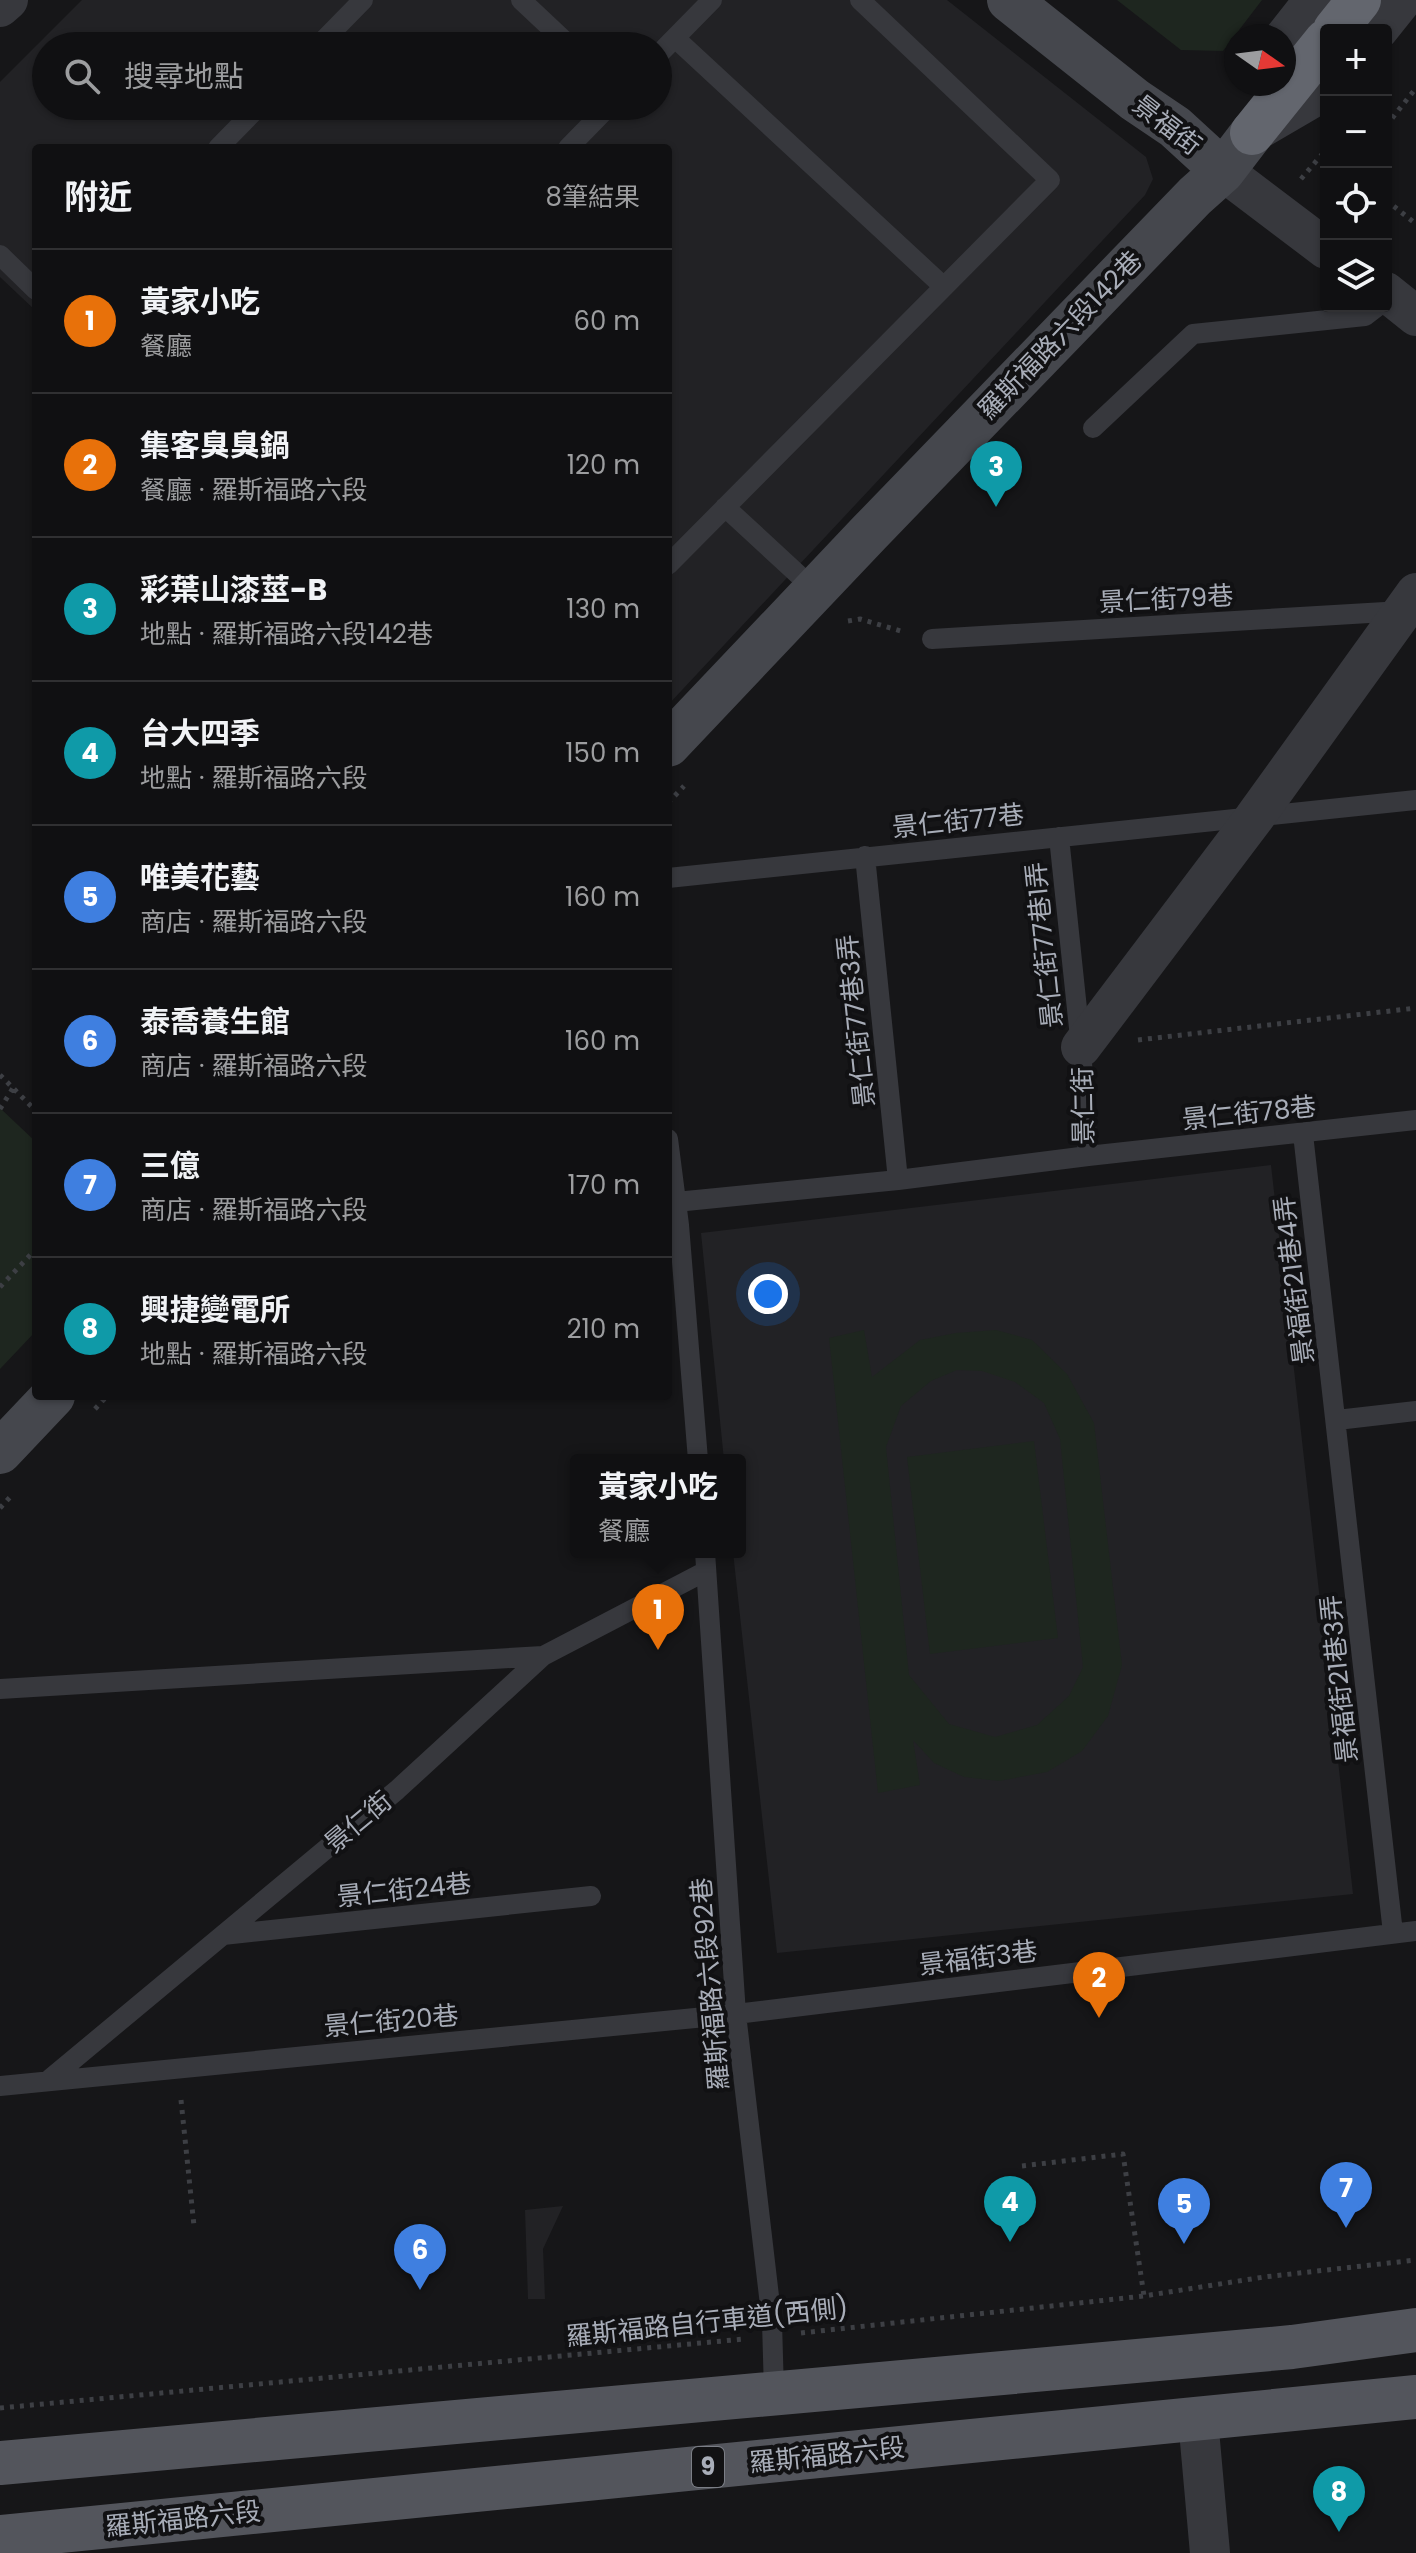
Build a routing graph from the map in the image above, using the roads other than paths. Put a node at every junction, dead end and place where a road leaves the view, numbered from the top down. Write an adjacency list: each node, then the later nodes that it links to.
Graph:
1 (8, 0): 10 (street)
2 (363, 0): 14 (lane)
3 (521, 0): 15 (lane)
4 (712, 0): 16 (lane)
5 (860, 0): 30 (lane)
6 (1009, 0): 26 (street, 景福街)
7 (1314, 0): 11 (street)
8 (1359, 0): 12 (highway)
9 (1402, 0): 13 (street)
10 (0, 7)
11 (1295, 24)
12 (1340, 24)
13 (1383, 24)
14 (332, 32)
15 (555, 32)
16 (675, 38): 17 (lane); 30 (lane)
17 (672, 41)
18 (1320, 48): 23 (highway)
19 (1320, 93): 23 (street, 羅斯福路六段142巷)
20 (1264, 96): 23 (street, 羅斯福路六段142巷)
21 (245, 120): 24 (lane)
22 (595, 120): 25 (lane)
23 (1252, 133): 26 (street, 羅斯福路六段142巷)
24 (222, 144)
25 (572, 144)
26 (1223, 171): 27 (street, 景福街); 36 (street, 羅斯福路六段142巷)
27 (1320, 244)
28 (0, 255): 29 (lane)
29 (32, 286)
30 (944, 287): 33 (lane)
31 (1372, 312): 32 (lane)
32 (1093, 428)
33 (725, 507): 34 (lane); 36 (lane)
34 (672, 561)
35 (1409, 602): 37 (lane, 景仁街79巷); 40 (street, 景仁街)
36 (829, 605): 38 (street, 羅斯福路六段142巷)
37 (932, 639)
38 (672, 742)
39 (1416, 800): 40 (lane, 景仁街77巷)
40 (1254, 818): 41 (lane, 景仁街77巷); 44 (street, 景仁街)
41 (1059, 837): 42 (lane, 景仁街77巷); 44 (lane, 景仁街77巷1弄)
42 (865, 856): 43 (lane, 景仁街77巷); 49 (lane, 景仁街77巷3弄)
43 (672, 878)
44 (1081, 1047): 47 (lane, 景仁街)
45 (1416, 1120): 46 (lane, 景仁街78巷)
46 (1303, 1134): 47 (lane, 景仁街78巷); 53 (lane, 景福街21巷4弄)
47 (1088, 1156): 49 (lane, 景仁街)
48 (672, 1170): 50 (lane)
49 (898, 1180): 50 (lane, 景仁街)
50 (676, 1202): 55 (lane)
51 (49, 1400): 54 (street)
52 (1416, 1411): 53 (lane)
53 (1337, 1420): 61 (lane, 景福街21巷3弄)
54 (0, 1452)
55 (697, 1454)
56 (706, 1561): 57 (lane, 景仁街); 63 (lane, 羅斯福路六段92巷)
57 (543, 1656): 58 (lane); 62 (lane, 景仁街)
58 (0, 1689)
59 (591, 1896): 62 (lane, 景仁街24巷)
60 (1416, 1931): 61 (lane, 景福街3巷)
61 (1393, 1933): 63 (lane, 景福街3巷)
62 (223, 1935): 64 (lane, 景仁街)
63 (736, 2014): 64 (lane, 景仁街20巷); 67 (lane, 羅斯福路六段92巷)
64 (50, 2079): 65 (lane)
65 (0, 2086)
66 (1416, 2330): 67 (main road)
67 (774, 2392): 70 (main road)
68 (1416, 2397): 69 (main road, 羅斯福路六段 / 9)
69 (1198, 2419): 71 (main road, 羅斯福路六段 / 9); 72 (street)
70 (0, 2463)
71 (0, 2537)
72 (1210, 2553)

